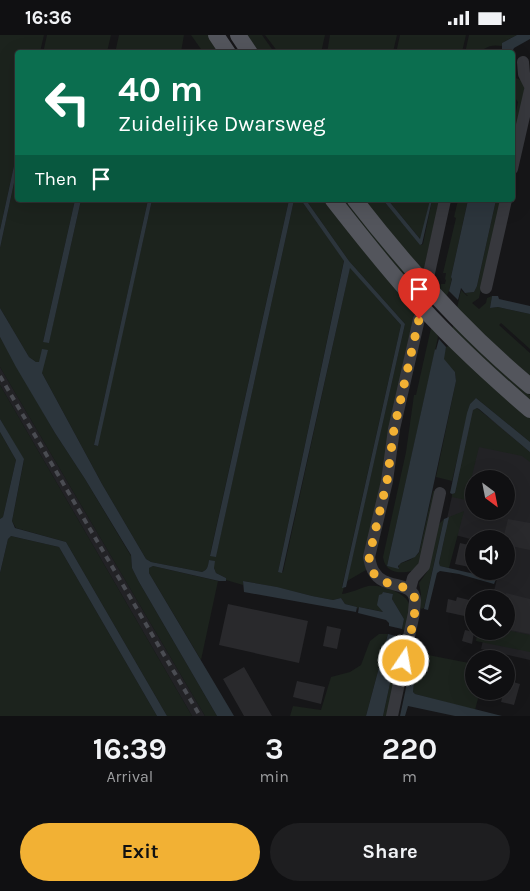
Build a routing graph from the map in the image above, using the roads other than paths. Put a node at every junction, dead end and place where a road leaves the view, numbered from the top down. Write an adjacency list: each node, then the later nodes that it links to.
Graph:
1 (216, 35): 3 (main road)
2 (238, 35): 4 (main road)
3 (226, 50)
4 (248, 50)
5 (522, 60): 6 (street)
6 (530, 86)
7 (530, 90): 8 (street)
8 (515, 156)
9 (335, 202): 17 (main road)
10 (357, 202): 16 (main road)
11 (445, 202): 13 (street)
12 (506, 202): 14 (street)
13 (429, 273)
14 (486, 288)
15 (419, 319): 19 (street)
16 (530, 386)
17 (530, 410)
18 (440, 493): 19 (street)
19 (410, 589): 20 (street)
20 (392, 716)

